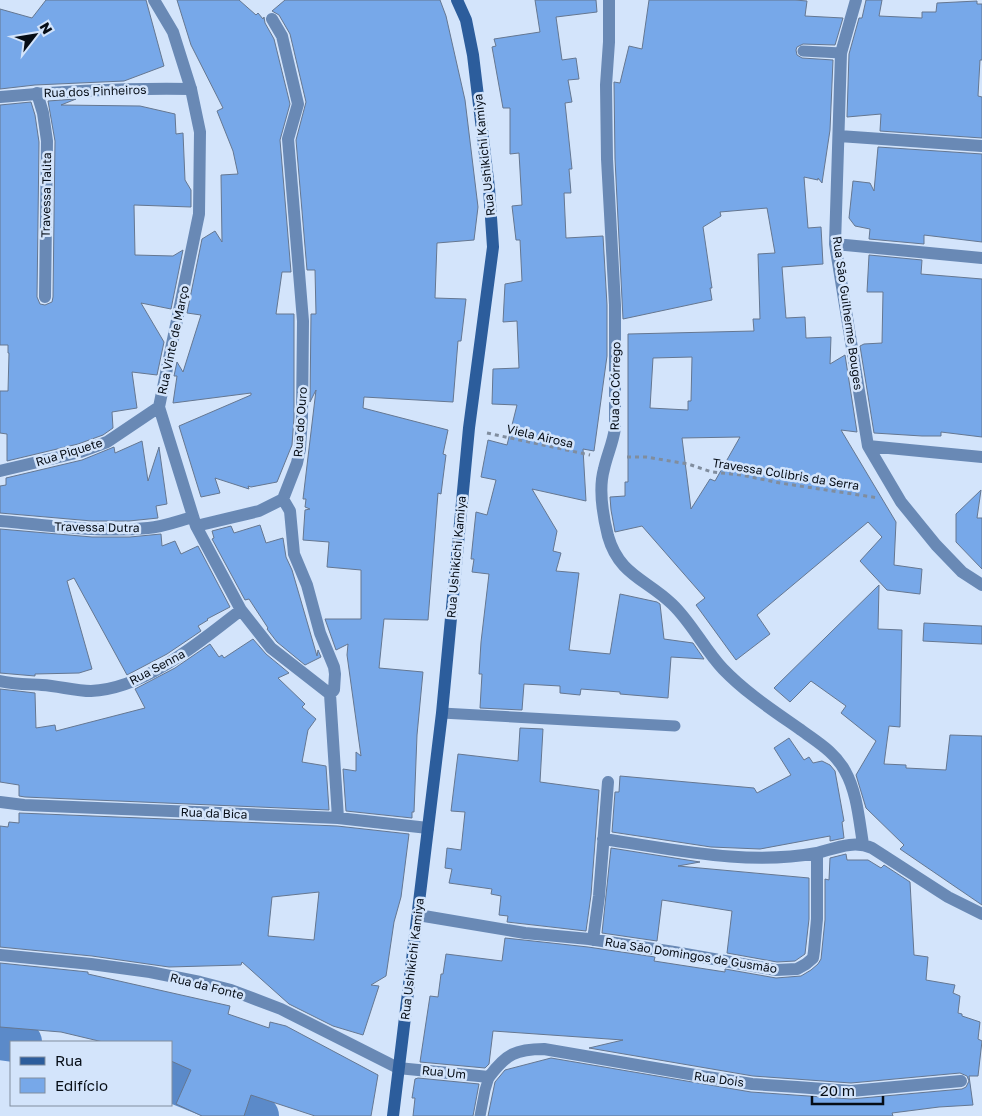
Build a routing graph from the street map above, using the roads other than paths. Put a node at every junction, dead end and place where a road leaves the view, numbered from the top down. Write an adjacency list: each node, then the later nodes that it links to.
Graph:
1 (154, 0): 8 (street, Rua Vinte de Março)
2 (457, 0): 27 (main road, Rua Ushikichi Kamiya)
3 (609, 0): 34 (street, Rua do Córrego)
4 (856, 0): 7 (street, Rua São Guilherme Bouges)
5 (272, 19): 20 (street, Rua do Ouro)
6 (803, 51): 7 (lane)
7 (842, 52): 11 (street, Rua São Guilherme Bouges)
8 (191, 89): 9 (street, Rua dos Pinheiros); 16 (street, Rua Vinte de Março)
9 (38, 93): 10 (street, Rua dos Pinheiros); 15 (street, Travessa Talita)
10 (0, 97)
11 (839, 136): 12 (street); 13 (street, Rua São Guilherme Bouges)
12 (982, 146)
13 (835, 244): 14 (street); 17 (street, Rua São Guilherme Bouges)
14 (982, 258)
15 (45, 298)
16 (159, 407): 19 (street, Rua Piquete); 22 (street, Rua Vinte de Março)
17 (868, 446): 18 (street); 23 (street, Rua São Guilherme Bouges)
18 (982, 457)
19 (0, 470)
20 (283, 499): 22 (street, Travessa Dutra); 26 (street)
21 (0, 521): 22 (street, Travessa Dutra)
22 (194, 521): 24 (street, Rua Vinte de Março)
23 (982, 585)
24 (242, 610): 25 (street, Rua Senna); 26 (street, Rua Vinte de Março)
25 (0, 681)
26 (330, 694): 31 (street)
27 (442, 713): 28 (lane); 32 (main road, Rua Ushikichi Kamiya)
28 (675, 726)
29 (608, 782): 33 (street)
30 (0, 802): 31 (street, Rua da Bica)
31 (338, 818): 32 (street, Rua da Bica)
32 (428, 828): 37 (main road, Rua Ushikichi Kamiya)
33 (603, 839): 35 (street); 38 (street)
34 (863, 844): 35 (street); 36 (street)
35 (817, 853): 38 (street, Rua São Domingos de Gusmão)
36 (982, 914)
37 (418, 915): 38 (street); 40 (main road, Rua Ushikichi Kamiya)
38 (593, 940)
39 (0, 955): 40 (street, Rua da Fonte)
40 (398, 1068): 41 (street, Rua Um); 43 (main road, Rua Ushikichi Kamiya)
41 (489, 1077): 42 (street, Rua Dois); 44 (lane)
42 (961, 1081)
43 (393, 1116)
44 (480, 1116)

